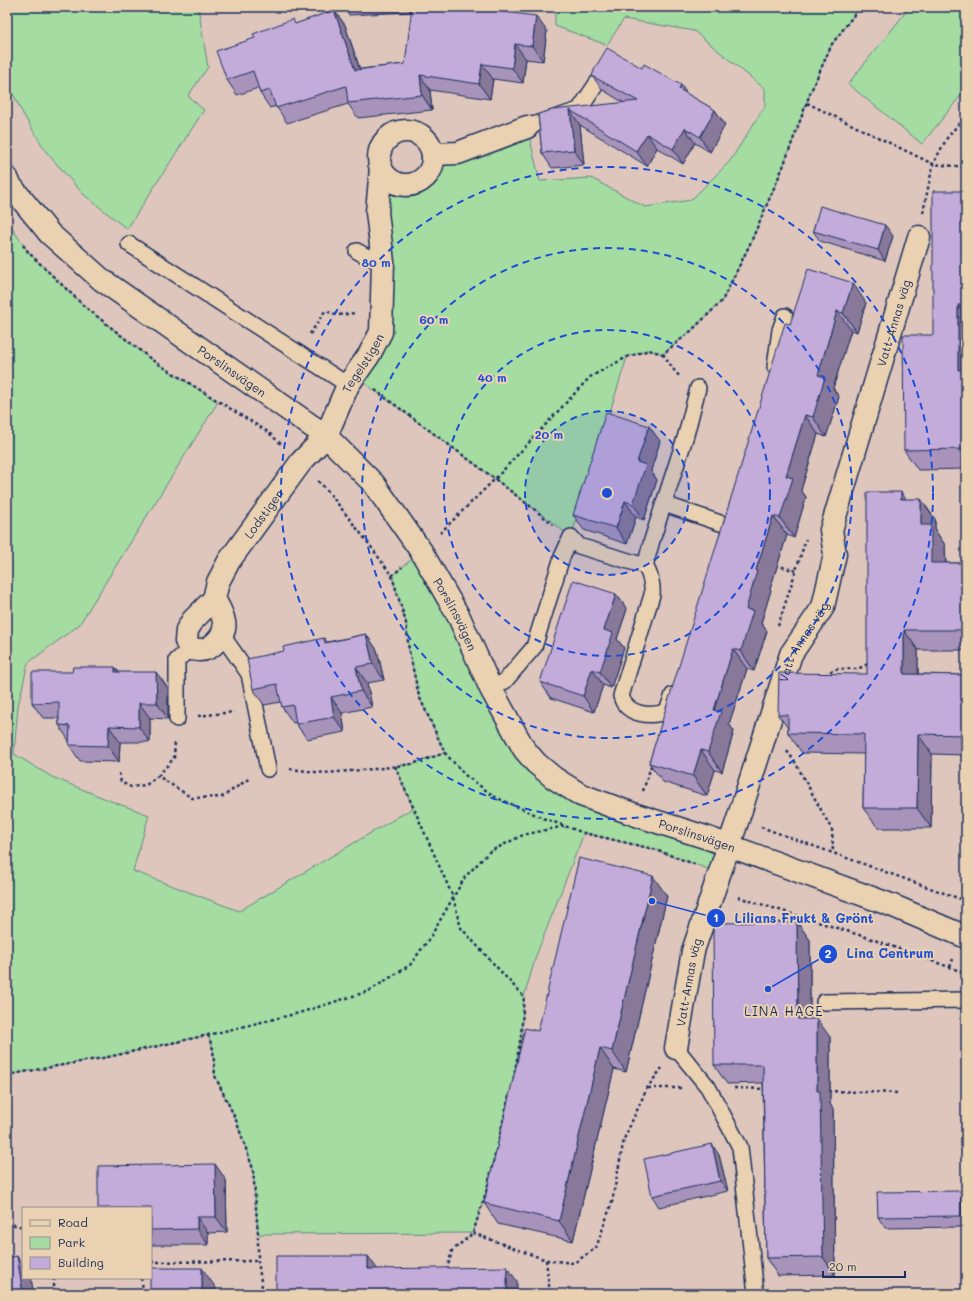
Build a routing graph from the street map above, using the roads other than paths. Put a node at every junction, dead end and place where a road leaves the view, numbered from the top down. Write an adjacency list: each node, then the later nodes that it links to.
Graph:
1 (597, 83): 2 (lane)
2 (528, 127): 3 (street)
3 (433, 154): 4 (street); 4 (street, Tegelstigen)
4 (381, 168): 9 (street, Tegelstigen)
5 (7, 178): 14 (street, Porslinsvägen)
6 (919, 236): 25 (street, Vatt-Annas väg)
7 (130, 244): 11 (lane)
8 (357, 251): 9 (lane)
9 (383, 262): 11 (street, Tegelstigen)
10 (785, 316): 12 (lane)
11 (351, 381): 14 (street, Tegelstigen)
12 (771, 384)
13 (698, 388): 15 (lane)
14 (326, 436): 18 (street, Lodstigen); 22 (street, Porslinsvägen)
15 (664, 504): 16 (lane); 17 (lane)
16 (727, 525)
17 (645, 566): 21 (lane); 22 (lane)
18 (214, 599): 19 (street); 20 (street, Lodstigen)
19 (222, 635): 20 (street); 24 (lane)
20 (190, 649): 23 (lane)
21 (677, 682)
22 (491, 689): 25 (street, Porslinsvägen)
23 (177, 719)
24 (268, 769)
25 (729, 846): 26 (street, Porslinsvägen); 29 (street, Vatt-Annas väg)
26 (966, 937)
27 (966, 1000): 28 (lane)
28 (824, 1002)
29 (676, 1048): 30 (lane)
30 (756, 1294)

